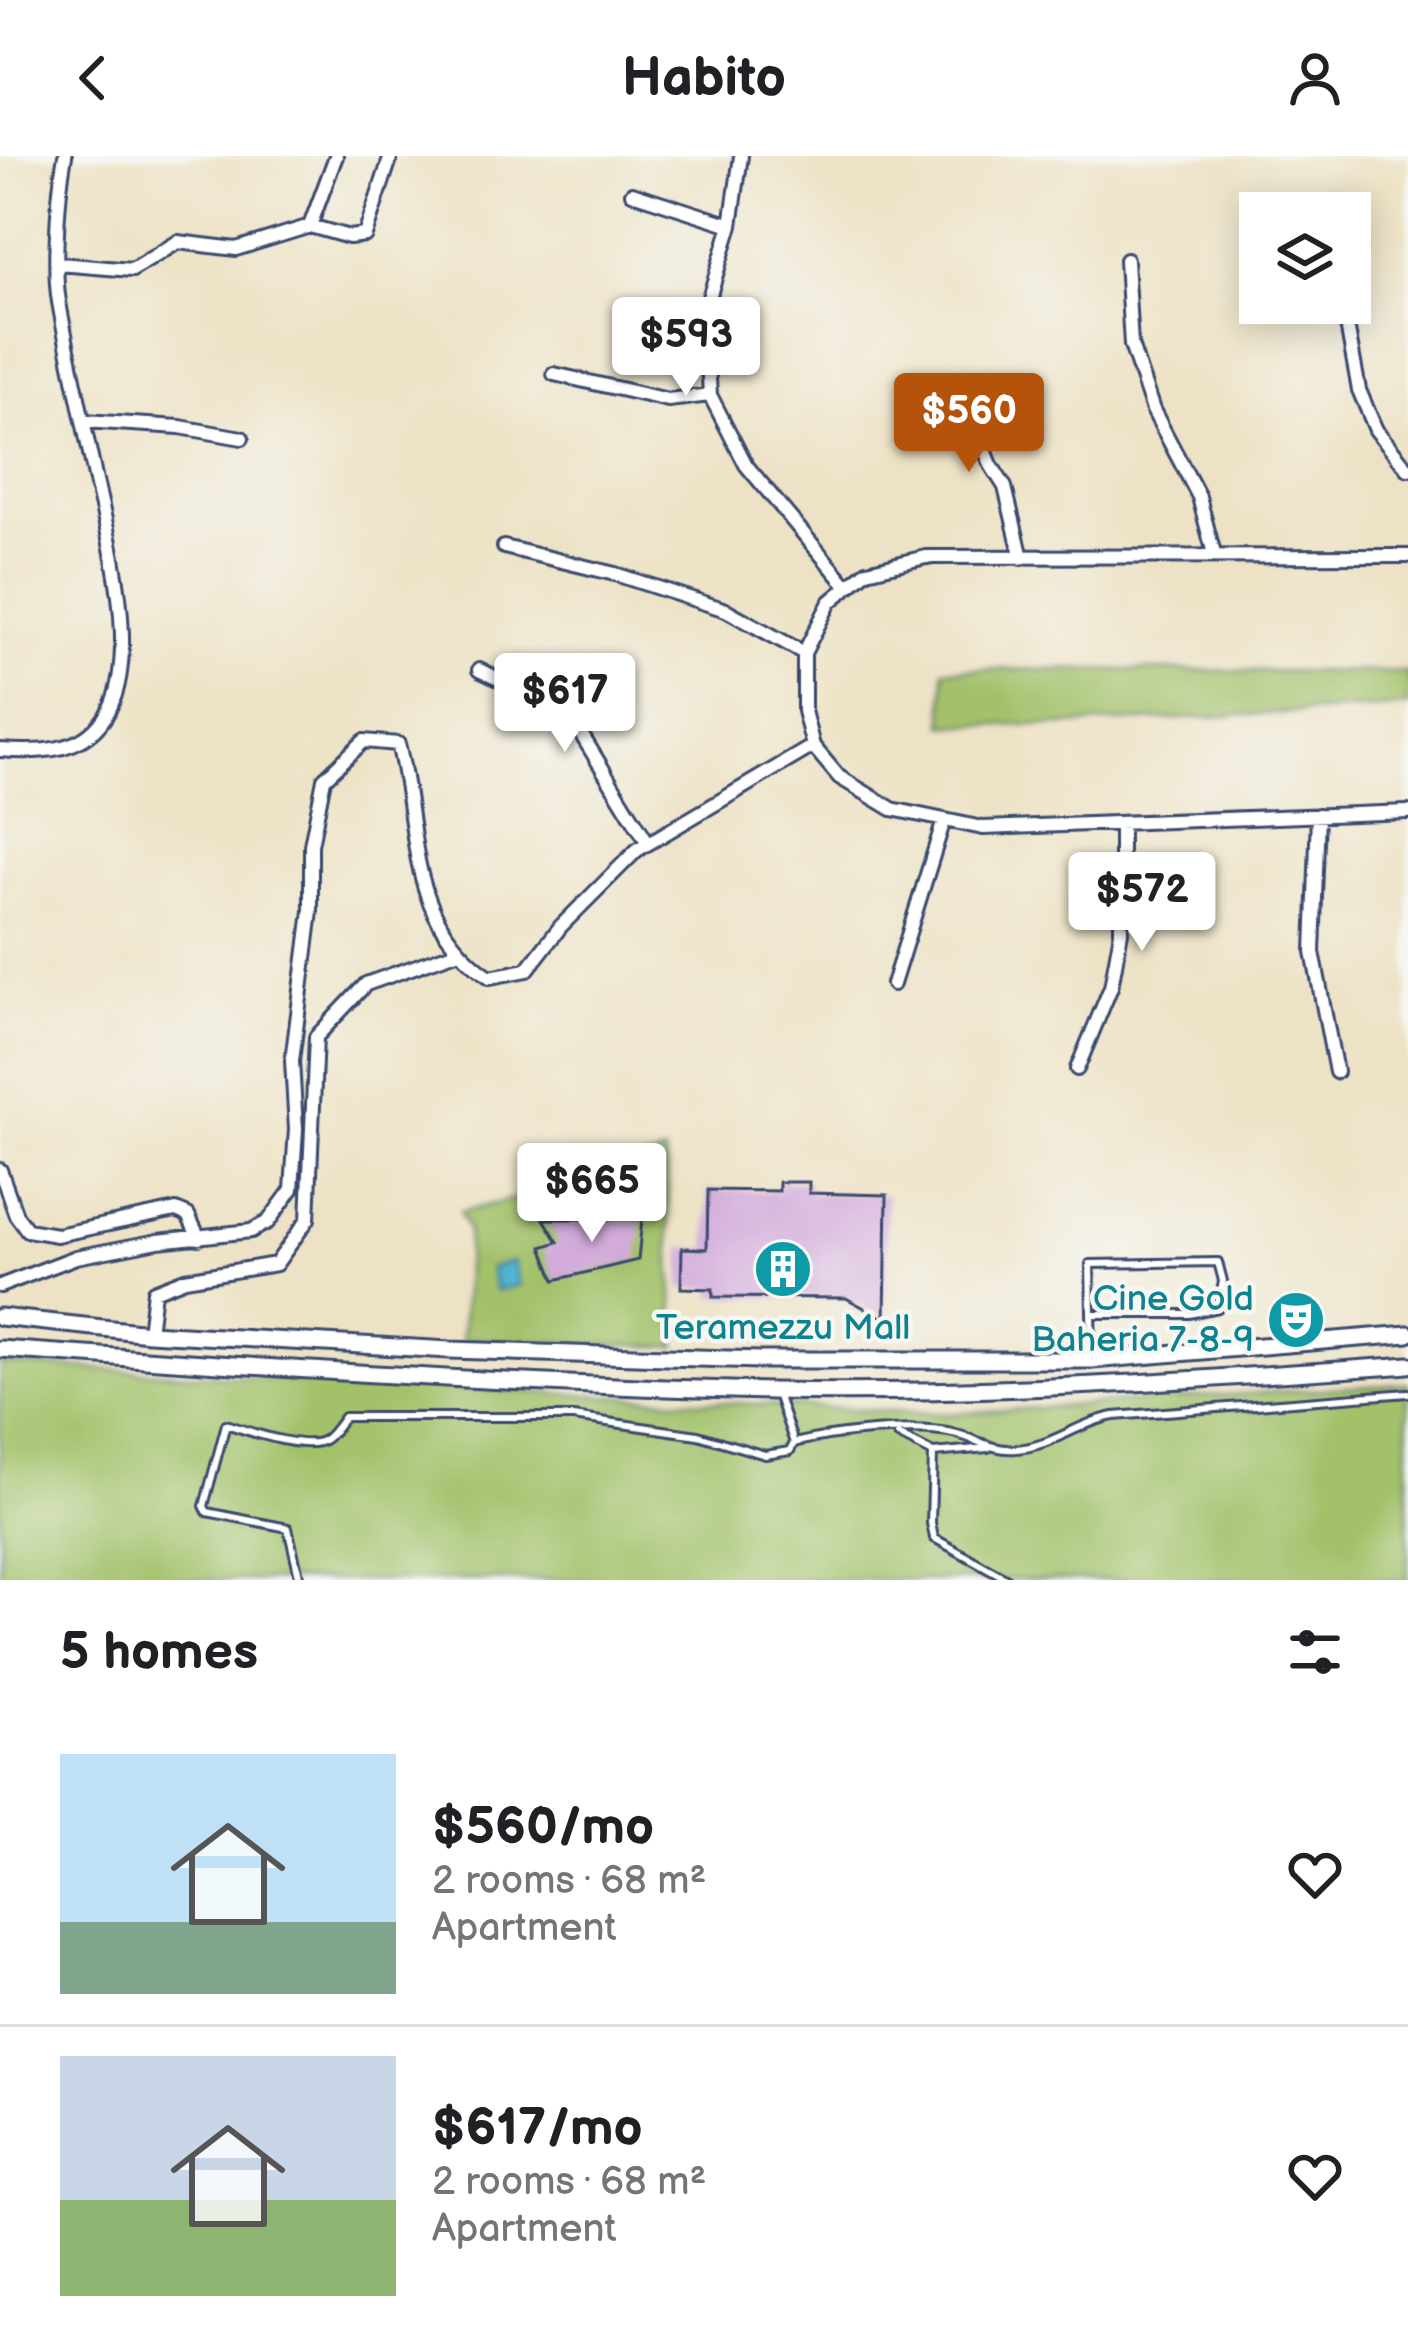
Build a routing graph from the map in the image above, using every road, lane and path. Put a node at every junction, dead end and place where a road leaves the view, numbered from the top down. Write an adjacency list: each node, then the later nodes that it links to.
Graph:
1 (64, 156): 9 (street)
2 (336, 156): 7 (street)
3 (391, 156): 7 (street)
4 (741, 156): 6 (street)
5 (632, 193): 6 (street)
6 (731, 225): 13 (street)
7 (310, 226): 9 (street)
8 (1126, 260): 18 (street)
9 (59, 264): 14 (street)
10 (1347, 324): 16 (street)
11 (554, 374): 13 (street)
12 (957, 379): 20 (street)
13 (710, 395): 21 (street)
14 (84, 421): 15 (street); 25 (street)
15 (242, 438)
16 (1408, 469)
17 (504, 547): 22 (street)
18 (1214, 554): 19 (street); 20 (street)
19 (1408, 556)
20 (1022, 558): 21 (street)
21 (848, 587): 22 (street)
22 (804, 653): 24 (street)
23 (479, 670): 30 (street)
24 (813, 746): 28 (street); 30 (street)
25 (0, 750)
26 (1408, 812): 27 (street)
27 (1318, 815): 29 (street); 34 (street)
28 (944, 820): 29 (street); 32 (street)
29 (1121, 823): 33 (street)
30 (648, 843): 31 (street)
31 (459, 951): 36 (street); 40 (street)
32 (893, 984)
33 (1077, 1069)
34 (1336, 1072)
35 (0, 1170): 36 (street)
36 (200, 1238): 37 (street)
37 (0, 1286)
38 (1092, 1314): 38 (lane); 44 (lane)
39 (0, 1316): 40 (street)
40 (149, 1333): 44 (street)
41 (1408, 1334): 43 (street)
42 (0, 1349): 47 (street)
43 (1204, 1352): 44 (street); 46 (street)
44 (1092, 1360)
45 (1408, 1365): 46 (street)
46 (1208, 1379): 47 (street)
47 (776, 1391): 50 (lane)
48 (1408, 1393): 51 (lane)
49 (894, 1433): 50 (lane); 51 (lane); 52 (lane)
50 (794, 1443): 53 (lane)
51 (992, 1447): 52 (lane)
52 (933, 1453): 54 (lane)
53 (300, 1580)
54 (1010, 1580)

